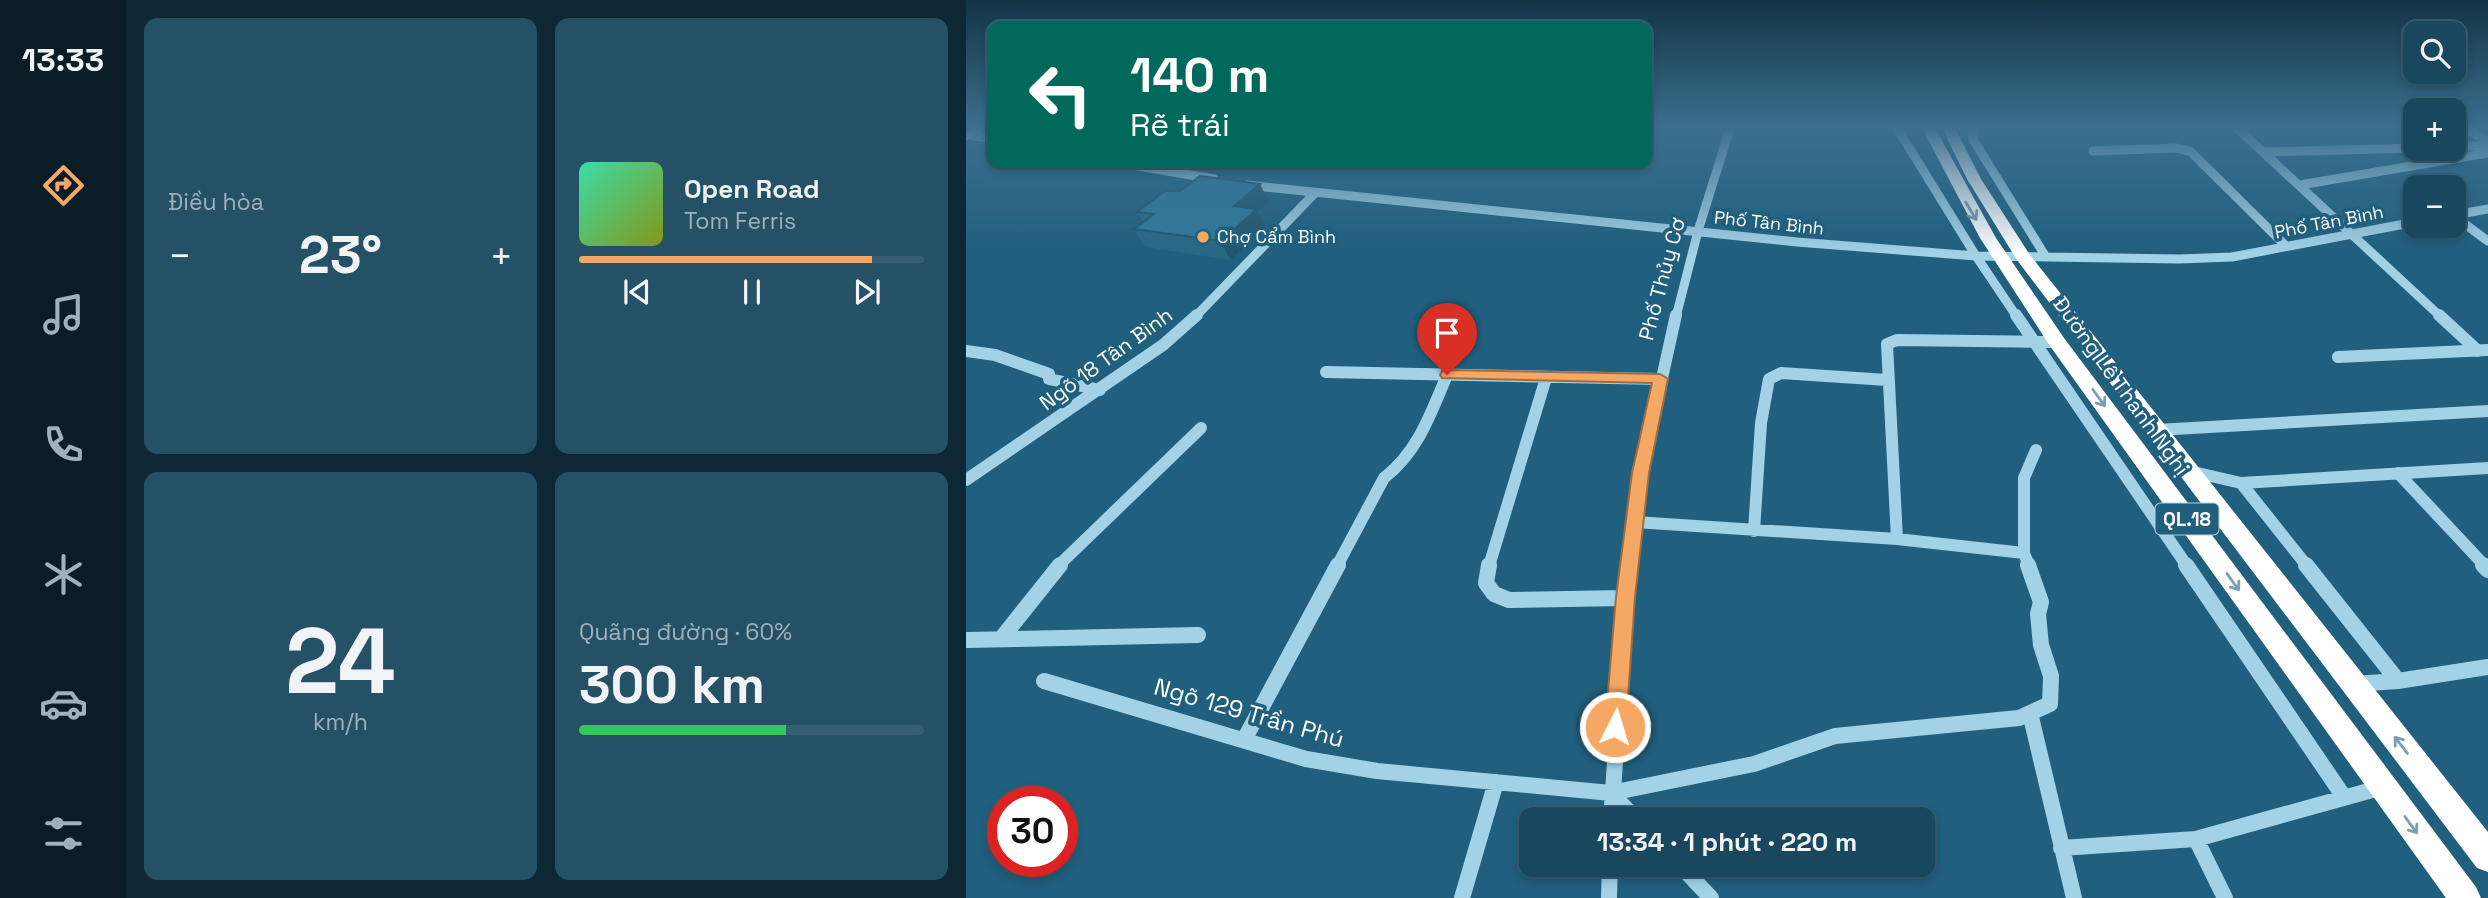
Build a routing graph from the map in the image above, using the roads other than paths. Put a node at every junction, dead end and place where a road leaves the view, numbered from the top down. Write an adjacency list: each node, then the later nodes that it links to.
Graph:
1 (1161, 170): 10 (street)
2 (1717, 170): 18 (street, Phố Thủy Cơ)
3 (1926, 170): 22 (street)
4 (1948, 170): 22 (highway, Đường Lê Thanh Nghị / QL.18, one-way to 22)
5 (1969, 170): 23 (highway, Đường Lê Thanh Nghị / QL.18)
6 (1992, 170): 24 (street)
7 (2209, 170): 21 (street)
8 (2282, 170): 12 (street)
9 (2392, 170): 12 (street)
10 (1226, 181)
11 (1239, 184): 13 (street, Phố Tân Bình)
12 (2300, 186): 19 (street)
13 (1315, 193): 18 (street, Phố Tân Bình); 35 (street, Ngõ 18 Tân Bình)
14 (2488, 209): 15 (street)
15 (2466, 214)
16 (2403, 224): 19 (street, Phố Tân Bình)
17 (2466, 225): 20 (street)
18 (1698, 231): 22 (street, Phố Tân Bình); 33 (street, Phố Thủy Cơ)
19 (2352, 233): 21 (street, Phố Tân Bình); 28 (street)
20 (2488, 241)
21 (2286, 246): 24 (street, Phố Tân Bình)
22 (1987, 256): 23 (street, Phố Tân Bình); 25 (street); 26 (highway, Đường Lê Thanh Nghị / QL.18)
23 (2023, 257): 24 (street, Phố Tân Bình); 38 (highway, Đường Lê Thanh Nghị / QL.18)
24 (2046, 257)
25 (2034, 342): 26 (street); 34 (street); 63 (street)
26 (2057, 342): 61 (highway, Đường Lê Thanh Nghị / QL.18, one-way to 61)
27 (966, 351): 35 (street)
28 (2483, 351): 29 (street)
29 (2338, 356)
30 (1326, 372): 31 (street)
31 (1447, 375): 32 (street); 59 (street)
32 (1546, 377): 33 (street); 50 (street)
33 (1660, 379): 45 (street, Phố Thủy Cơ)
34 (1887, 380): 46 (street); 47 (street)
35 (1100, 390): 43 (street, Ngõ 18 Tân Bình)
36 (2488, 411): 38 (street)
37 (1201, 428): 52 (street)
38 (2157, 430): 41 (highway, Đường Lê Thanh Nghị / QL.18)
39 (2036, 450): 48 (street)
40 (2488, 467): 42 (street)
41 (2188, 471): 44 (street); 57 (highway, Đường Lê Thanh Nghị / QL.18)
42 (2398, 473): 44 (street); 49 (street)
43 (966, 480)
44 (2241, 483): 56 (street)
45 (1635, 522): 46 (street); 50 (street, Phố Thủy Cơ)
46 (1754, 531): 47 (street)
47 (1897, 539): 48 (street)
48 (2024, 553): 58 (street)
49 (2488, 570)
50 (1625, 597): 62 (street, Phố Thủy Cơ)
51 (1198, 635): 52 (street)
52 (1001, 639): 53 (street)
53 (966, 640)
54 (2488, 667): 56 (street)
55 (1044, 681): 59 (street, Ngõ 129 Trần Phú)
56 (2398, 681): 57 (street)
57 (2354, 684): 68 (highway, Đường Lê Thanh Nghị / QL.18, one-way to 57)
58 (2030, 713): 62 (street, Ngõ 129 Trần Phú); 67 (street)
59 (1244, 740): 60 (street, Ngõ 129 Trần Phú)
60 (1496, 782): 62 (street, Ngõ 129 Trần Phú); 71 (street)
61 (2383, 787): 63 (street); 76 (highway, Đường Lê Thanh Nghị / QL.18, one-way to 76)
62 (1611, 793): 64 (street, Phố Thủy Cơ); 65 (street)
63 (2344, 797): 66 (street)
64 (1611, 807)
65 (1624, 807)
66 (2196, 839): 67 (street); 75 (street)
67 (2061, 848): 74 (street)
68 (2488, 858)
69 (1610, 877): 72 (street)
70 (1691, 877): 73 (street)
71 (1462, 898)
72 (1609, 898)
73 (1711, 898)
74 (2074, 898)
75 (2225, 898)
76 (2465, 898)

